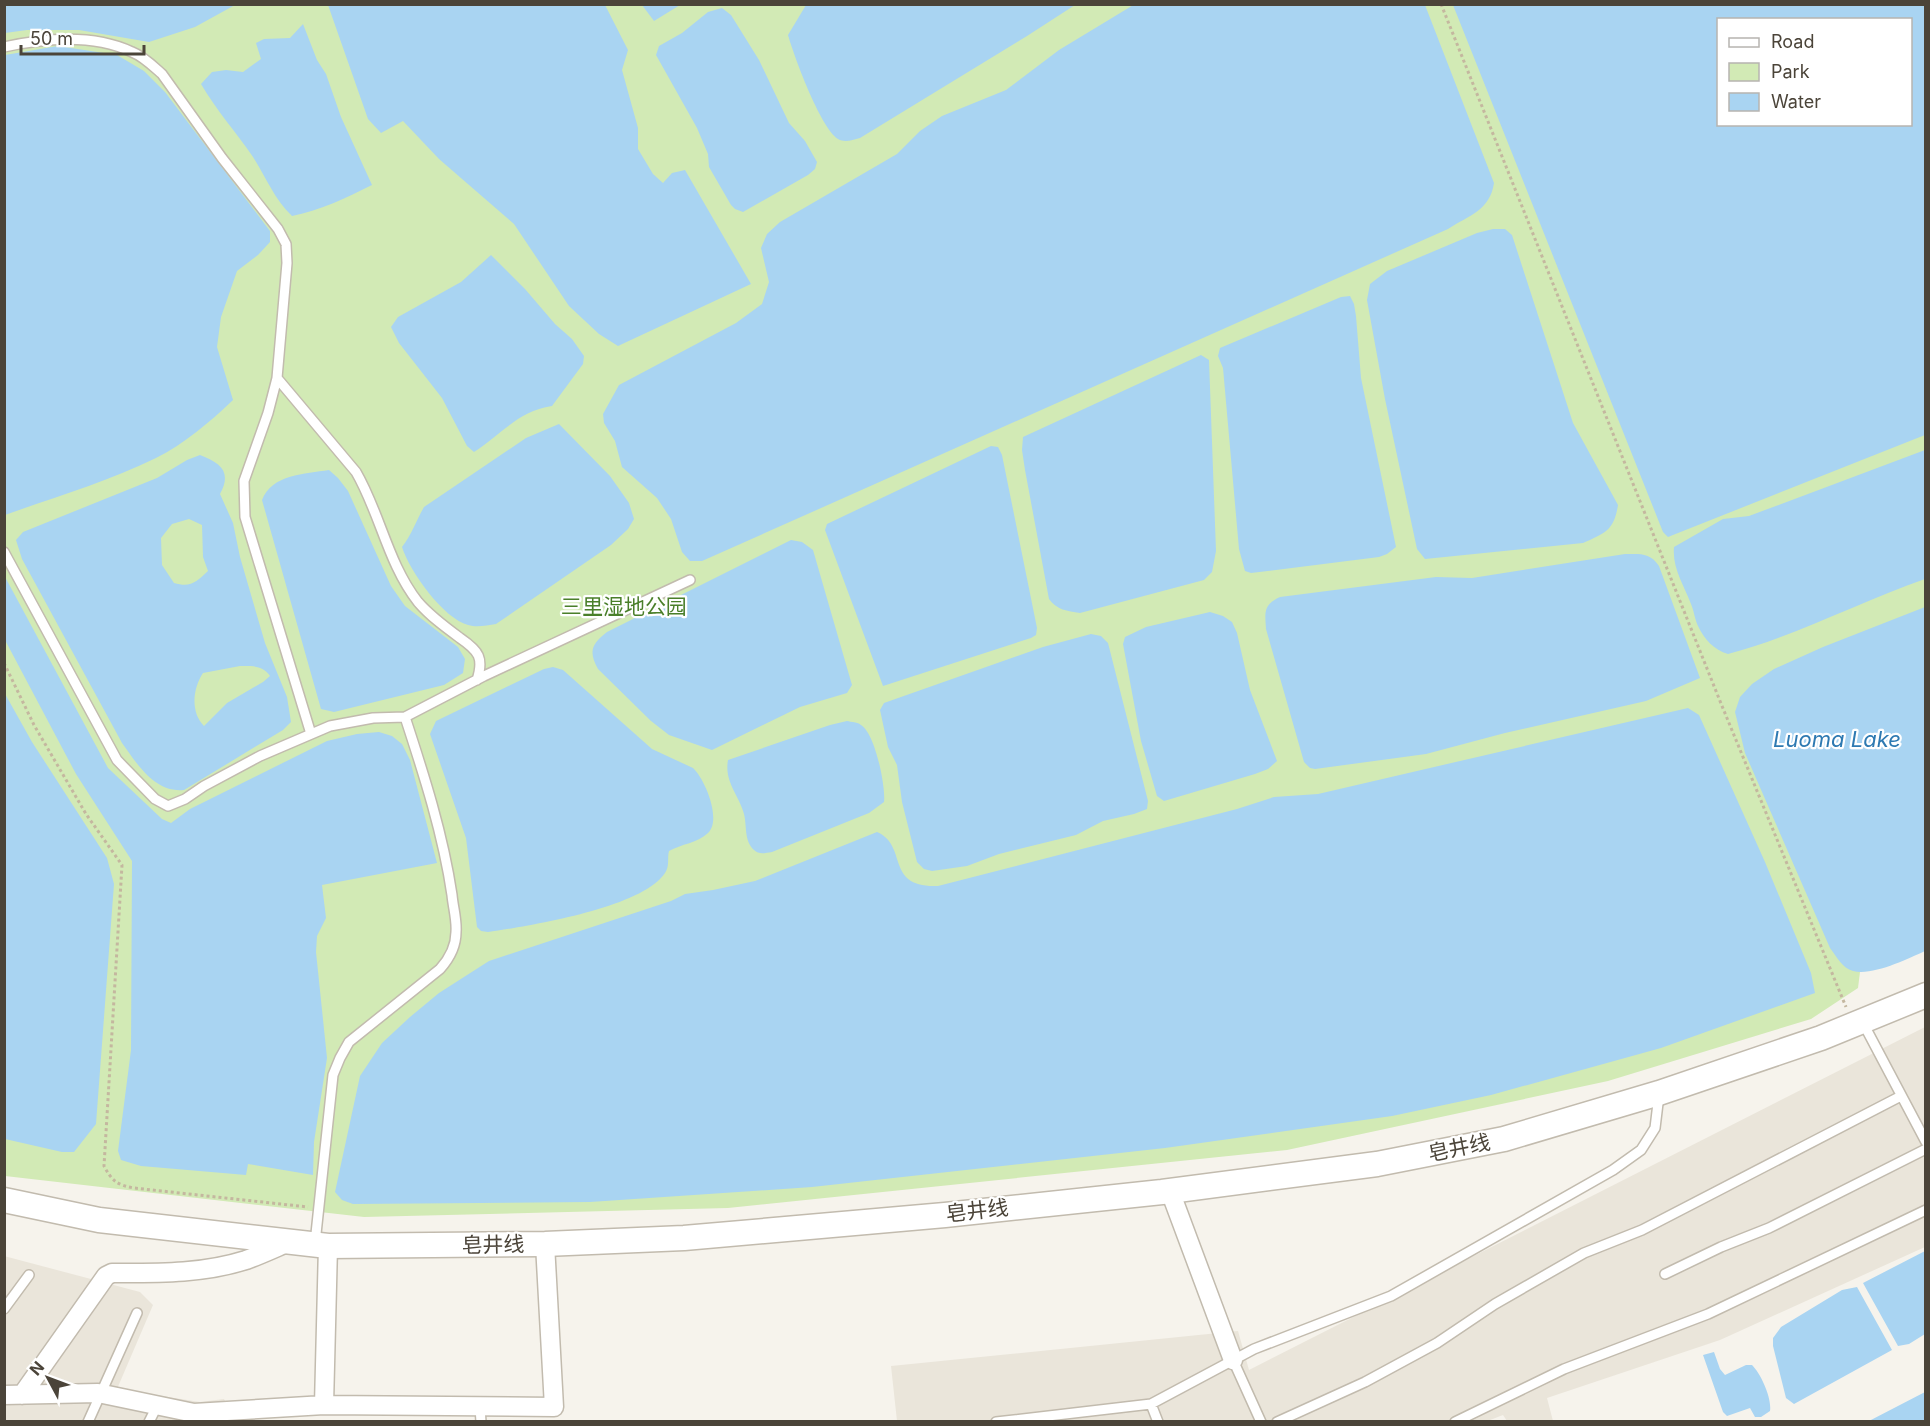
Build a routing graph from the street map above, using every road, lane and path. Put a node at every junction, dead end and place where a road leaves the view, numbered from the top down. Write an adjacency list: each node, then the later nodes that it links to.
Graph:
1 (1441, 4): 11 (path)
2 (4, 47): 3 (lane)
3 (277, 378): 7 (lane); 9 (lane)
4 (4, 552): 9 (lane)
5 (690, 580): 7 (lane)
6 (4, 663): 18 (path)
7 (477, 680): 8 (lane)
8 (405, 717): 9 (lane); 18 (lane)
9 (310, 734)
10 (1926, 995): 11 (street, 皂井线)
11 (1858, 1023): 12 (street, 皂井线); 13 (lane)
12 (1659, 1093): 16 (street, 皂井线); 27 (lane)
13 (1901, 1096): 14 (lane); 39 (lane)
14 (1926, 1142)
15 (1926, 1149): 24 (lane)
16 (1170, 1191): 21 (street, 皂井线); 27 (street)
17 (4, 1200): 20 (street, 皂井线)
18 (319, 1208): 22 (lane)
19 (1926, 1210): 40 (lane)
20 (289, 1242): 22 (street, 皂井线); 29 (street)
21 (545, 1244): 22 (street, 皂井线); 33 (street)
22 (321, 1246): 31 (street)
23 (29, 1275): 25 (lane)
24 (1665, 1275)
25 (4, 1309)
26 (137, 1313): 28 (lane)
27 (1233, 1360): 30 (lane); 38 (lane)
28 (100, 1394): 29 (street); 32 (street); 35 (lane)
29 (11, 1398)
30 (1151, 1404): 36 (lane); 37 (lane)
31 (324, 1405): 33 (street); 34 (street)
32 (153, 1414): 34 (street)
33 (480, 1414)
34 (214, 1417)
35 (88, 1422)
36 (996, 1422)
37 (1158, 1422)
38 (1261, 1422)
39 (1277, 1422)
40 (1455, 1422)

